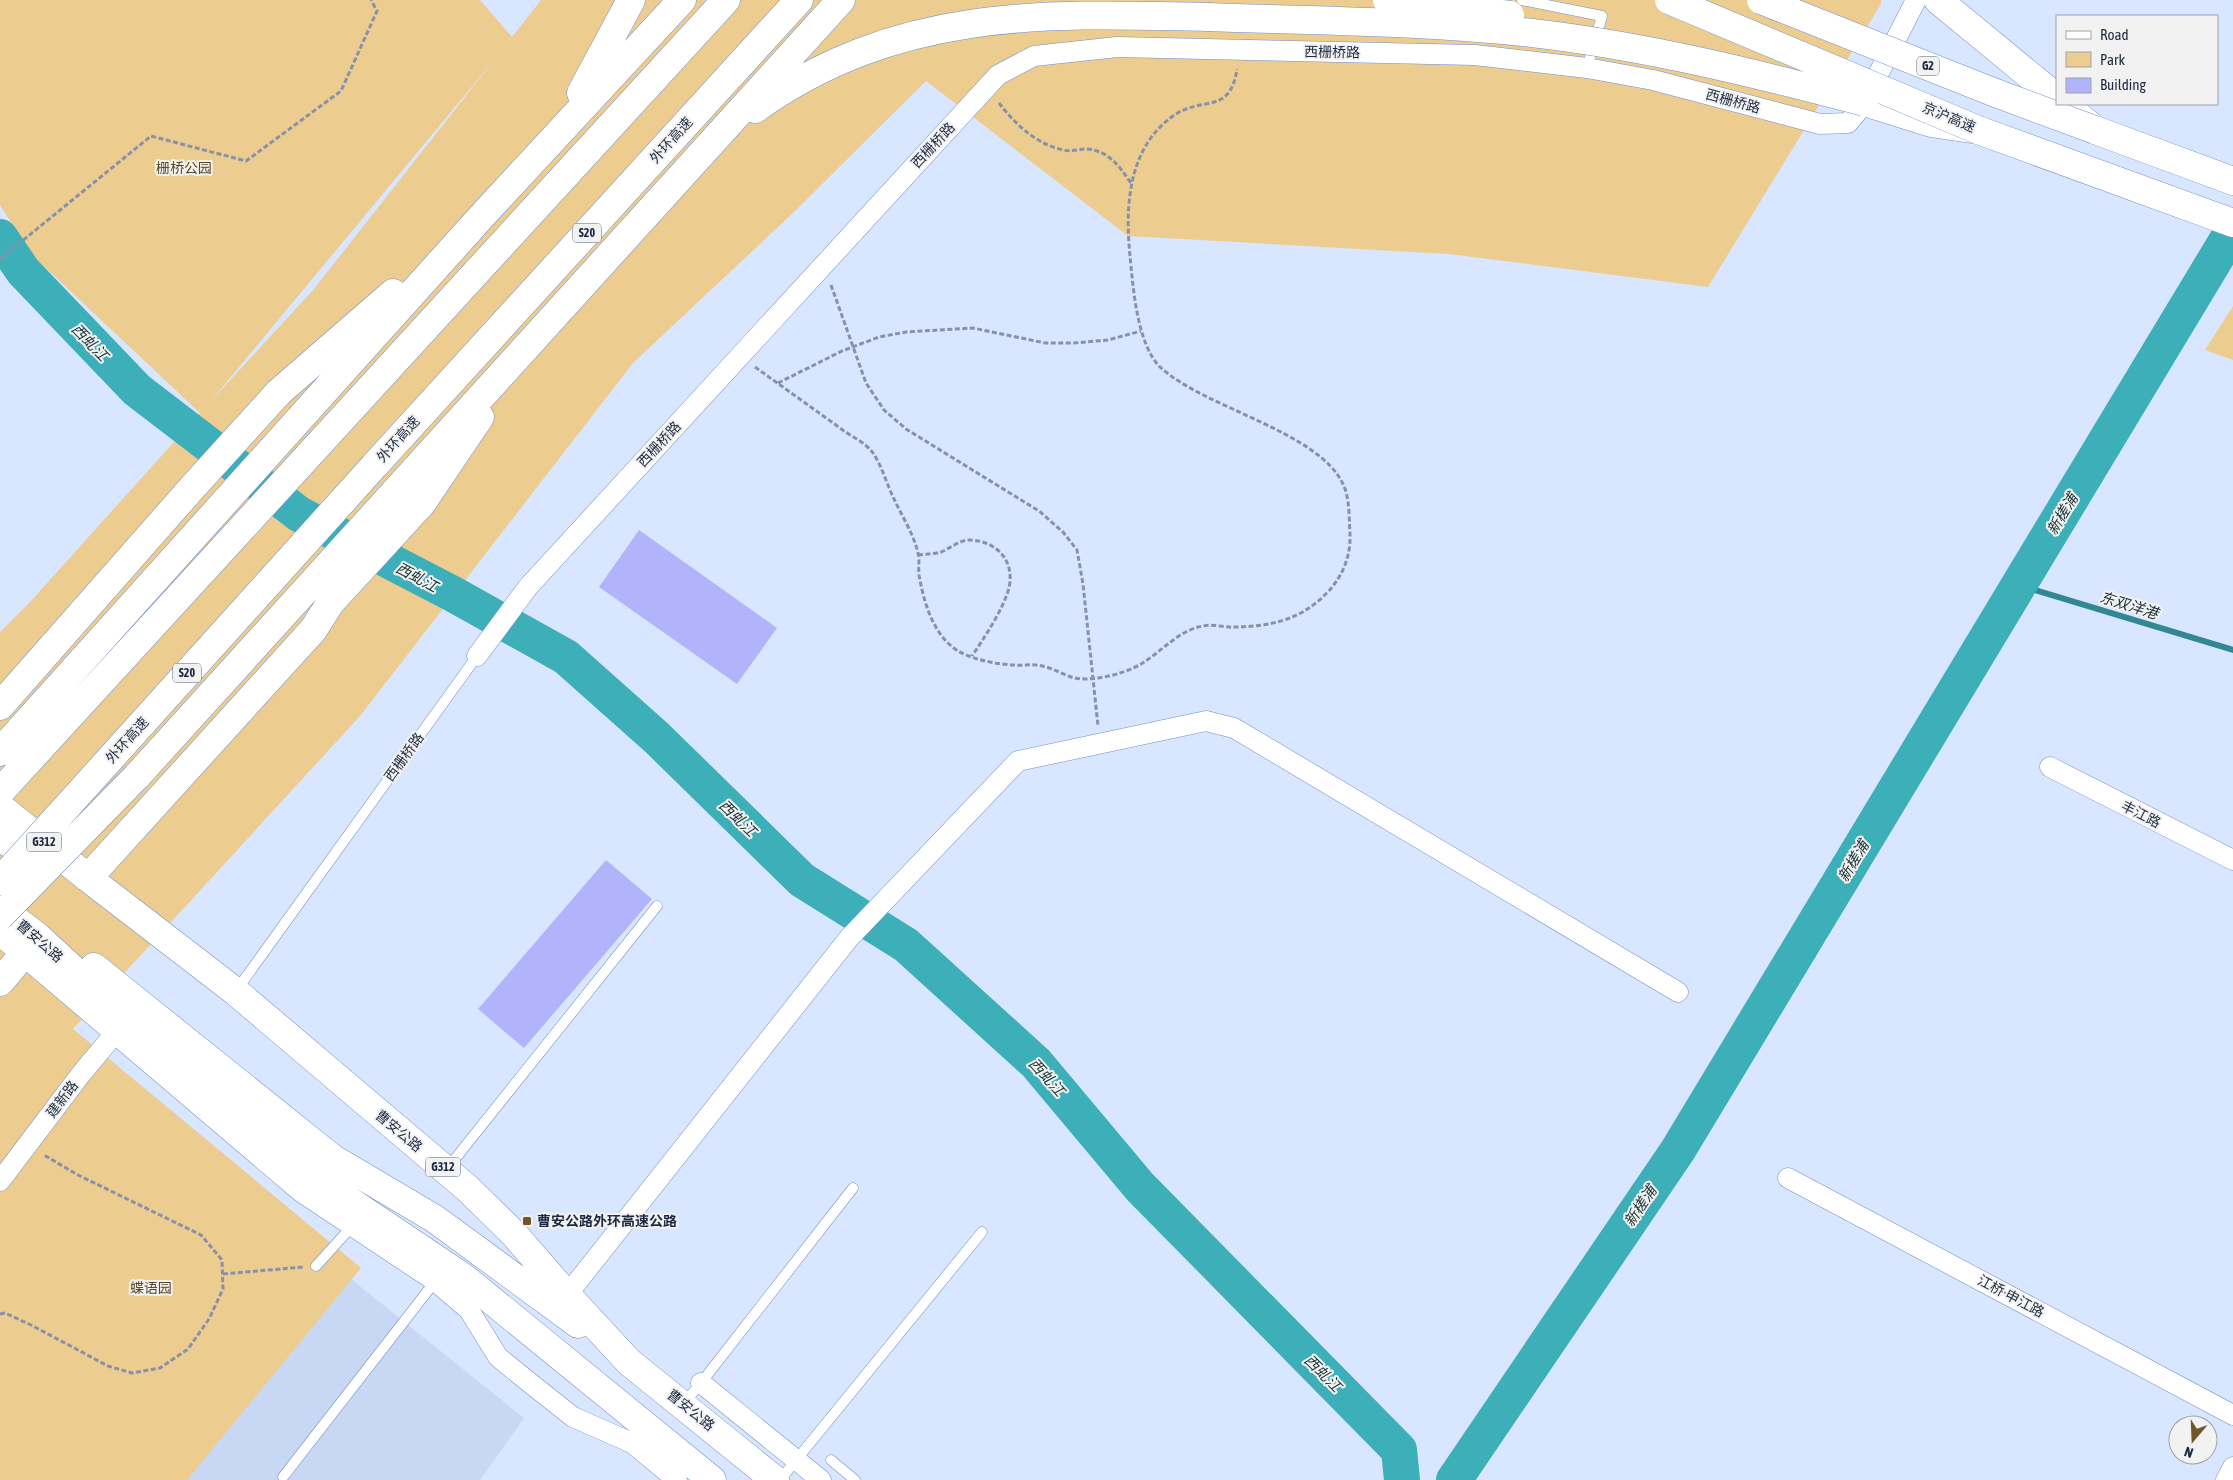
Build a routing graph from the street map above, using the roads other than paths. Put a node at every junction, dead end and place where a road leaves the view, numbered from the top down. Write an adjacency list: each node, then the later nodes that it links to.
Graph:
1 (631, 0): 18 (highway)
2 (682, 0): 18 (highway)
3 (726, 0): 28 (highway)
4 (799, 0): 34 (highway, 外环高速 / S20, bridge)
5 (841, 0): 19 (highway)
6 (1387, 0): 14 (highway, bridge)
7 (1522, 0): 12 (lane)
8 (1669, 0): 16 (highway, 京沪高速, bridge)
9 (1761, 0): 17 (highway, G2, bridge)
10 (1916, 0): 12 (street, 西栅桥路)
11 (1938, 0): 13 (highway)
12 (1587, 68): 24 (street, 西栅桥路)
13 (2056, 97)
14 (1864, 102): 16 (highway, bridge); 19 (highway, bridge)
15 (2064, 105): 17 (highway)
16 (1978, 130): 22 (highway, 京沪高速)
17 (2095, 130): 20 (highway, G2)
18 (560, 131): 21 (highway)
19 (717, 136): 23 (highway)
20 (2233, 181)
21 (481, 217): 25 (highway); 26 (highway)
22 (2233, 223)
23 (529, 343): 33 (highway); 37 (highway, bridge)
24 (477, 656): 41 (lane, 西栅桥路)
25 (0, 706)
26 (0, 752)
27 (2050, 767): 31 (street, 丰江路)
28 (0, 792)
29 (0, 807): 33 (highway, 曹安公路 / G312)
30 (0, 837): 33 (highway)
31 (2233, 860)
32 (0, 864): 37 (highway)
33 (88, 878): 41 (highway, 曹安公路 / G312)
34 (0, 881)
35 (0, 889): 37 (highway)
36 (657, 906): 44 (lane)
37 (8, 911): 39 (highway); 53 (highway)
38 (0, 936): 39 (street)
39 (31, 946): 40 (highway); 43 (highway, 曹安公路)
40 (0, 982)
41 (236, 992): 44 (highway, 曹安公路 / G312)
42 (1678, 992): 52 (street)
43 (121, 1027): 46 (street, 建新路); 48 (highway, 曹安公路)
44 (446, 1170): 52 (highway, 曹安公路 / G312)
45 (1788, 1178): 56 (street, 江桥·申江路)
46 (0, 1182)
47 (853, 1188): 54 (lane)
48 (358, 1219): 50 (lane); 51 (highway, 曹安公路)
49 (982, 1232): 57 (lane)
50 (316, 1266)
51 (441, 1273): 60 (lane); 61 (street); 62 (highway, 曹安公路)
52 (567, 1295): 53 (highway, 曹安公路 / G312)
53 (629, 1362): 55 (highway, 曹安公路 / G312)
54 (702, 1383): 55 (lane); 57 (street)
55 (683, 1404): 63 (highway, 曹安公路 / G312)
56 (2233, 1415)
57 (797, 1460): 64 (lane); 65 (street)
58 (831, 1460): 66 (lane)
59 (2233, 1467): 67 (street)
60 (283, 1478)
61 (677, 1480)
62 (712, 1480)
63 (775, 1480)
64 (780, 1480)
65 (821, 1480)
66 (855, 1480)
67 (2226, 1480)

